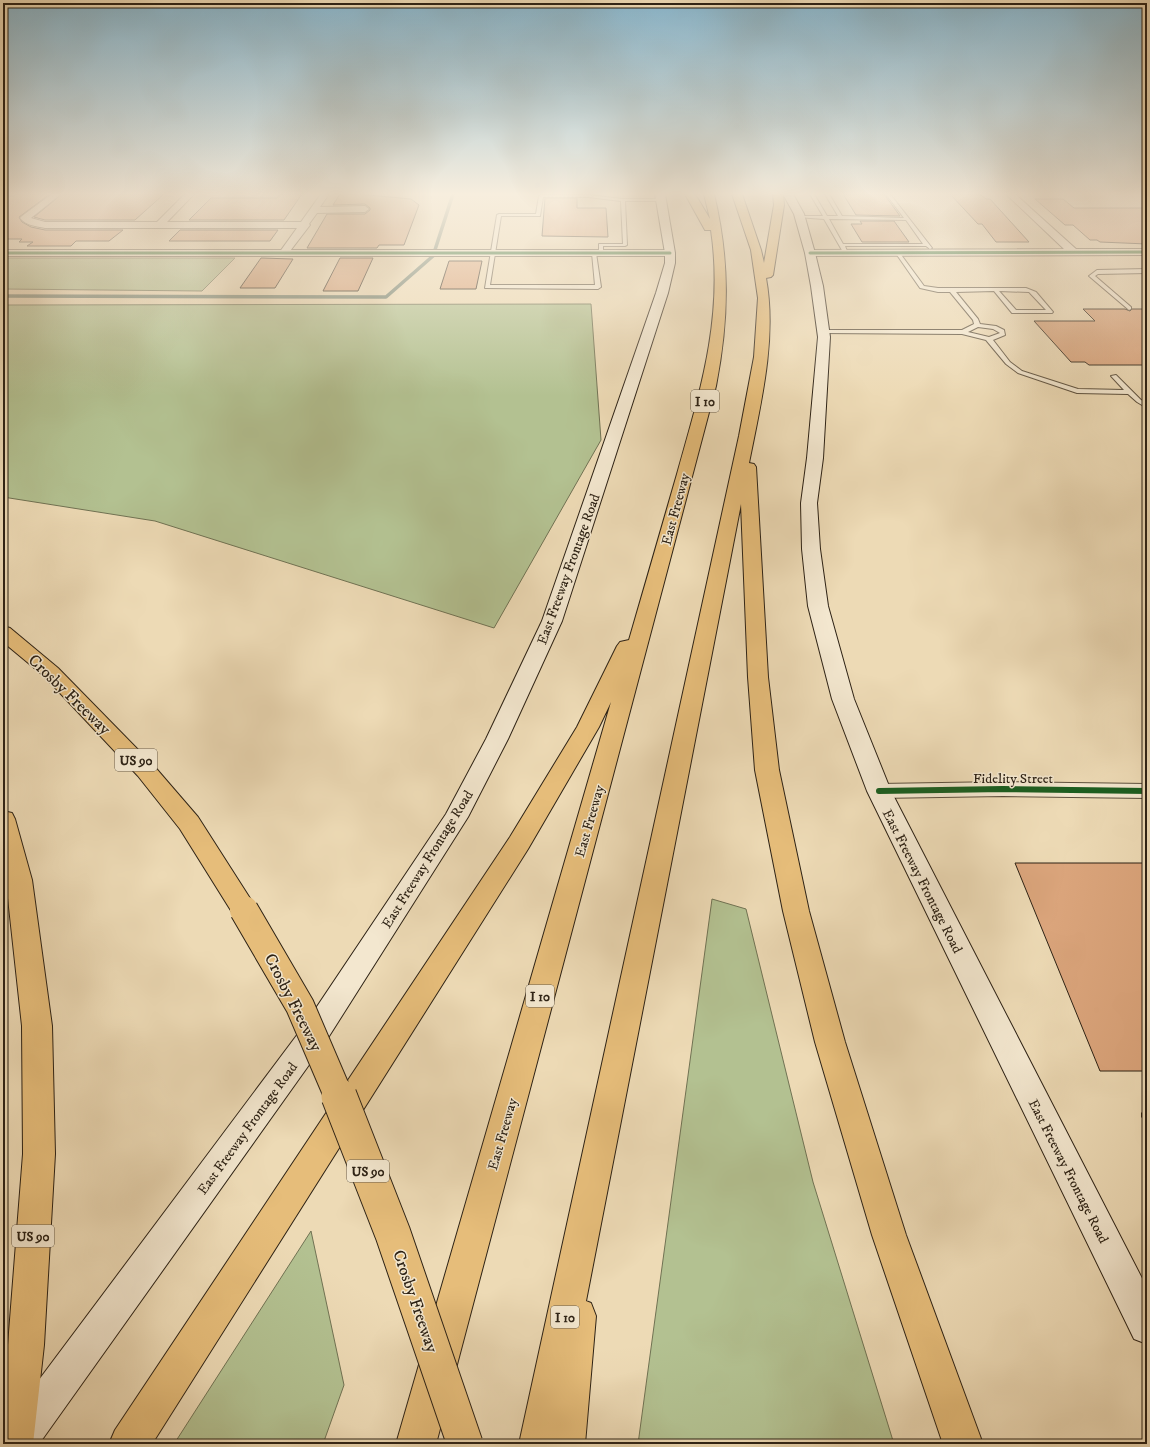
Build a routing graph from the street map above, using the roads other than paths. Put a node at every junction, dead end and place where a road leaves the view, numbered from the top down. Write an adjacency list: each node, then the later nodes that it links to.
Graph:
1 (490, 262): 2 (lane)
2 (598, 262)
3 (670, 262): 29 (main road, East Freeway Frontage Road)
4 (720, 262): 22 (highway, East Freeway / I 10)
5 (758, 262): 12 (highway, I 10)
6 (769, 262): 12 (highway)
7 (812, 262): 15 (main road, East Freeway Frontage Road)
8 (903, 262): 10 (lane)
9 (1147, 271): 13 (lane)
10 (952, 290): 11 (lane); 14 (lane)
11 (996, 290): 11 (lane)
12 (764, 298): 21 (highway, I 10)
13 (1129, 308)
14 (977, 325): 16 (lane); 17 (lane)
15 (823, 332): 16 (lane); 24 (main road, East Freeway Frontage Road)
16 (963, 332): 17 (lane)
17 (988, 338): 19 (lane)
18 (1114, 376): 19 (lane)
19 (1130, 392): 20 (lane)
20 (1147, 406)
21 (746, 436): 27 (highway, I 10); 35 (highway)
22 (665, 548): 30 (highway); 31 (highway, East Freeway / I 10)
23 (3, 632): 32 (highway, Crosby Freeway / US 90, bridge)
24 (878, 791): 25 (street, Fidelity Street); 28 (main road, East Freeway Frontage Road)
25 (1147, 791)
26 (3, 819): 29 (highway, US 90)
27 (592, 1189): 33 (highway, I 10); 34 (highway)
28 (1147, 1326)
29 (14, 1444)
30 (129, 1444)
31 (416, 1444)
32 (465, 1444)
33 (539, 1444)
34 (565, 1444)
35 (963, 1444)

